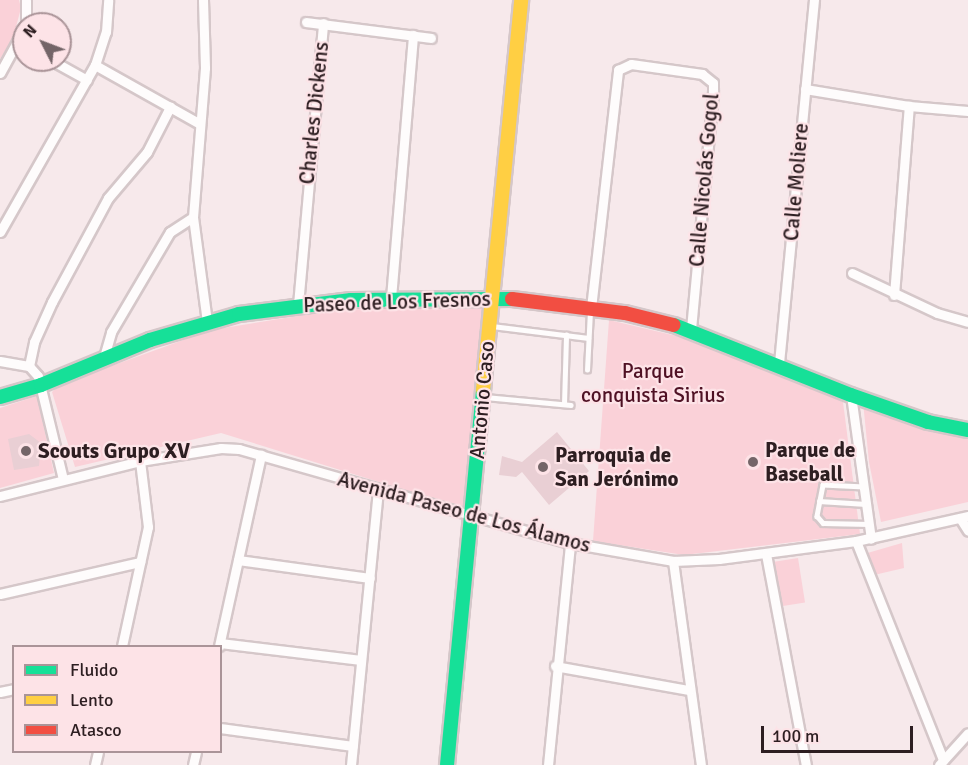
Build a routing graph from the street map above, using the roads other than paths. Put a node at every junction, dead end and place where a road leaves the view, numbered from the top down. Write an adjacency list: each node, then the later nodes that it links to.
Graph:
1 (108, 0): 10 (street)
2 (203, 0): 18 (street)
3 (521, 0): 23 (street, Antonio Caso)
4 (814, 0): 14 (street, Calle Moliere)
5 (306, 22): 6 (street)
6 (323, 23): 7 (street, Charles Dickens); 25 (street, Charles Dickens)
7 (413, 35): 8 (street, Charles Dickens); 24 (street)
8 (431, 38)
9 (12, 56): 12 (street)
10 (95, 65): 13 (street); 16 (street)
11 (72, 72): 13 (street)
12 (0, 73)
13 (87, 80): 20 (street)
14 (805, 89): 15 (street); 35 (street, Calle Moliere)
15 (909, 106): 17 (street); 22 (street)
16 (170, 107): 18 (street); 36 (street)
17 (968, 111)
18 (200, 124): 19 (street)
19 (193, 217): 27 (street); 33 (street)
20 (0, 232)
21 (852, 273): 22 (street)
22 (894, 295): 28 (street)
23 (492, 297): 24 (street, Paseo de Los Fresnos); 26 (street, Paseo de Los Fresnos); 29 (street, Antonio Caso)
24 (391, 298): 25 (street, Paseo de Los Fresnos)
25 (298, 305): 27 (street, Paseo de Los Fresnos)
26 (591, 308): 30 (street, Paseo de Los Fresnos); 30 (street, Calle Nicolás Gogol); 32 (lane)
27 (207, 322): 33 (street, Paseo de Los Fresnos)
28 (968, 322)
29 (489, 325): 31 (lane); 41 (street, Antonio Caso)
30 (691, 329): 35 (street, Paseo de Los Fresnos)
31 (566, 335): 32 (lane); 42 (lane)
32 (588, 338): 37 (lane)
33 (104, 357): 38 (street, Paseo de Los Fresnos)
34 (0, 361): 36 (street)
35 (779, 363): 39 (street, Paseo de Los Fresnos)
36 (29, 366): 38 (street)
37 (587, 370)
38 (41, 385): 40 (street, Paseo de Los Fresnos); 47 (street)
39 (851, 395): 44 (street, Paseo de Los Fresnos); 48 (street)
40 (0, 397)
41 (483, 397): 42 (lane); 54 (street, Antonio Caso)
42 (564, 404): 43 (lane)
43 (571, 405)
44 (968, 430)
45 (261, 455): 46 (street, Avenida Paseo de Los Álamos); 49 (street, Avenida Paseo de Los Álamos); 61 (street)
46 (140, 461): 47 (street, Avenida Paseo de Los Álamos); 63 (street)
47 (63, 479): 50 (street, Avenida Paseo de Los Álamos)
48 (864, 487): 51 (lane); 52 (street)
49 (378, 489): 54 (street, Avenida Paseo de Los Álamos); 64 (street)
50 (0, 496)
51 (819, 501): 52 (lane); 55 (lane)
52 (866, 504): 55 (street)
53 (964, 517): 56 (street); 57 (street, Avenida Paseo de Los Álamos)
54 (471, 518): 59 (street, Avenida Paseo de Los Álamos); 77 (street, Antonio Caso)
55 (869, 524): 57 (street)
56 (968, 531)
57 (871, 539): 58 (street, Avenida Paseo de Los Álamos)
58 (856, 542): 60 (street, Avenida Paseo de Los Álamos); 75 (street)
59 (570, 543): 62 (street, Avenida Paseo de Los Álamos); 70 (street)
60 (766, 554): 62 (street, Avenida Paseo de Los Álamos); 80 (street)
61 (238, 560): 64 (street); 67 (street)
62 (673, 561): 71 (street)
63 (140, 562): 65 (street); 66 (street)
64 (370, 578): 69 (street)
65 (0, 594)
66 (122, 645)
67 (219, 645)
68 (222, 645): 69 (street)
69 (361, 660): 74 (street)
70 (555, 666): 71 (street); 78 (street)
71 (689, 690): 79 (street)
72 (222, 728): 74 (street)
73 (968, 733): 75 (street)
74 (353, 746): 76 (street)
75 (941, 763)
76 (351, 765)
77 (447, 765)
78 (548, 765)
79 (701, 765)
80 (806, 765)

